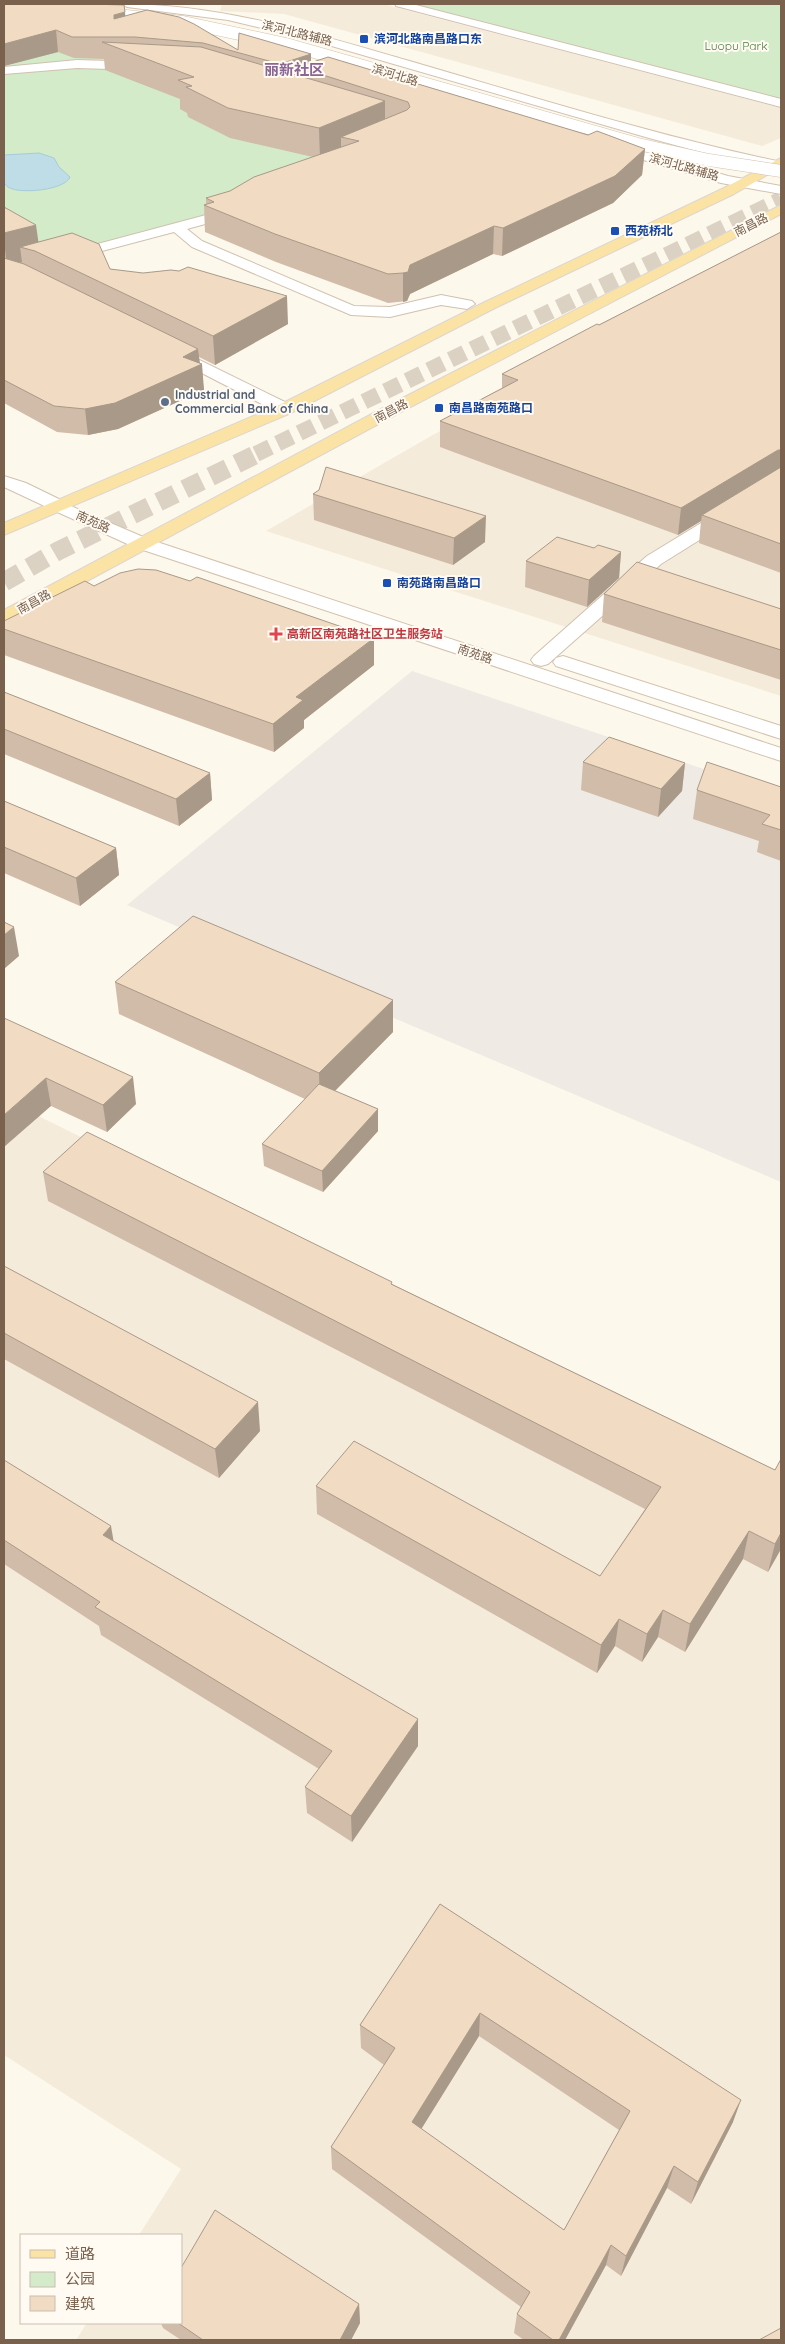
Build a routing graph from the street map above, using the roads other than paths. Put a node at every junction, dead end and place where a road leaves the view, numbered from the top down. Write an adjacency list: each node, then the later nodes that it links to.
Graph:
1 (127, 4): 11 (main road, 滨河北路辅路)
2 (400, 4): 10 (main road)
3 (76, 12): 4 (main road, 滨河北路, bridge); 7 (main road, 滨河北路辅路); 11 (main road, 滨河北路)
4 (285, 44): 11 (main road, 滨河北路, bridge); 13 (main road, bridge)
5 (372, 61): 7 (main road)
6 (156, 67): 8 (main road)
7 (352, 68): 9 (main road); 12 (main road, 滨河北路辅路)
8 (4, 71)
9 (339, 72)
10 (781, 102)
11 (780, 165): 12 (main road)
12 (742, 183): 14 (main road, 滨河北路辅路); 22 (main road)
13 (781, 186)
14 (781, 190)
15 (251, 198): 17 (main road)
16 (781, 210): 28 (main road, 南昌路)
17 (177, 227): 18 (main road); 20 (main road)
18 (4, 275): 19 (main road)
19 (33, 283)
20 (467, 304)
21 (154, 343): 22 (main road)
22 (285, 409): 25 (main road)
23 (4, 482): 26 (main road, 南苑路)
24 (781, 482): 30 (main road)
25 (79, 498): 26 (main road); 28 (main road, 南苑路)
26 (59, 506): 27 (main road); 29 (main road, 南苑路)
27 (4, 530)
28 (160, 533): 29 (main road, 南昌路); 33 (main road, 南苑路)
29 (141, 543): 32 (main road, 南昌路); 35 (main road, 南苑路)
30 (631, 581): 31 (main road); 33 (main road)
31 (650, 587)
32 (4, 618)
33 (543, 659): 34 (main road, 南苑路)
34 (781, 733)
35 (781, 755)

